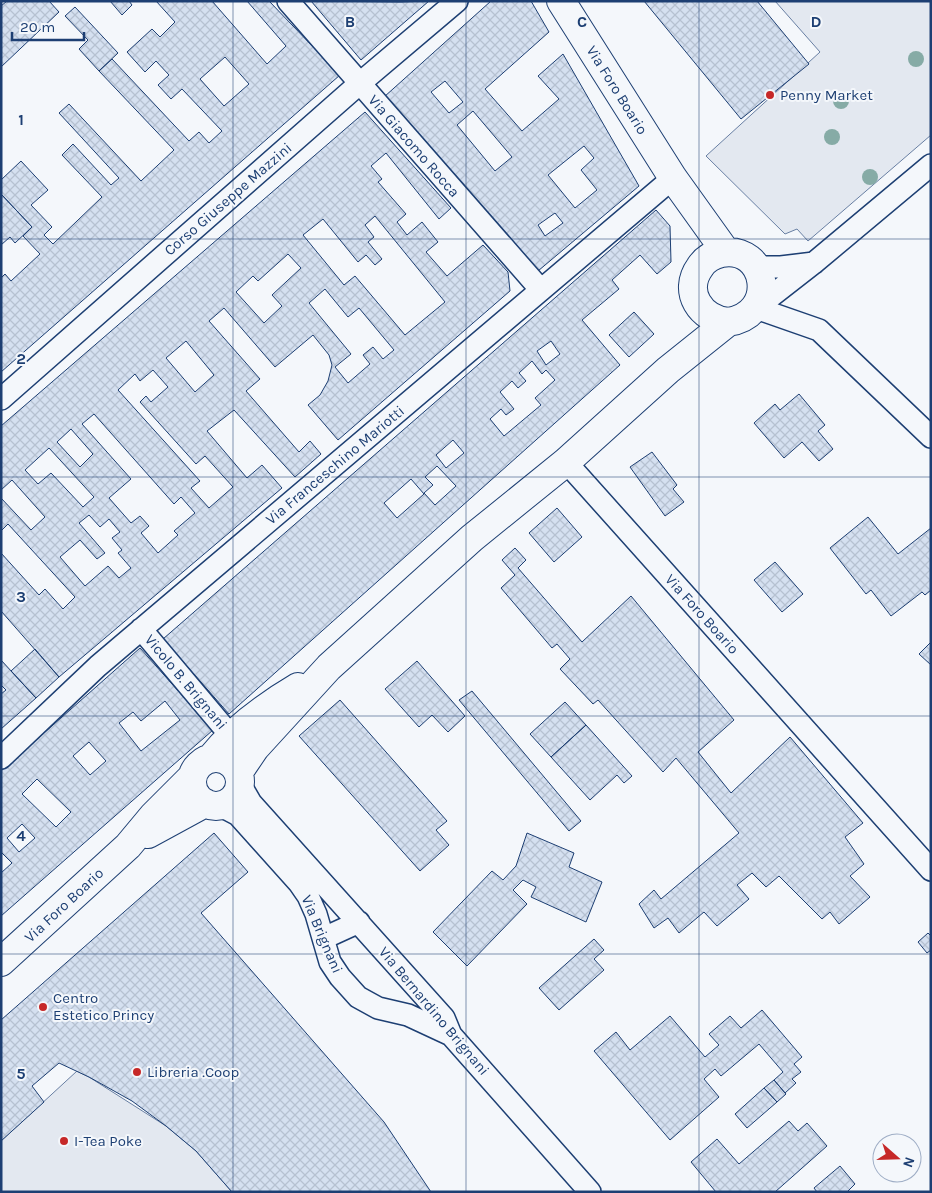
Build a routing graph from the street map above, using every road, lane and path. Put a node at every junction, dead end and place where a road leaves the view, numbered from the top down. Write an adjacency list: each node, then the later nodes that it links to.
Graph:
1 (288, 1): 4 (street, Via Giacomo Rocca)
2 (457, 1): 4 (street, Corso Giuseppe Mazzini)
3 (561, 1): 6 (street, Via Foro Boario)
4 (359, 84): 10 (street, Via Giacomo Rocca); 15 (street, Corso Giuseppe Mazzini)
5 (931, 165): 8 (street)
6 (673, 178): 7 (street, Via Foro Boario); 10 (street, Via Franceschino Mariotti)
7 (715, 257): 9 (street); 11 (street)
8 (814, 263): 9 (street); 12 (street)
9 (756, 267): 12 (street)
10 (540, 290): 18 (street, Via Franceschino Mariotti)
11 (698, 306): 13 (street); 14 (street, Via Foro Boario)
12 (756, 308): 13 (street, Via Foro Boario); 16 (street)
13 (728, 322): 14 (street, Via Foro Boario)
14 (668, 370): 17 (street, Via Foro Boario)
15 (1, 399)
16 (931, 437)
17 (566, 462): 19 (street, Via Foro Boario); 27 (street, Via Foro Boario)
18 (142, 629): 20 (street, Vicolo B. Brignani); 21 (street, Via Franceschino Mariotti)
19 (329, 668): 20 (street, Via Foro Boario); 24 (street, Via Foro Boario)
20 (232, 736): 22 (street, Via Foro Boario)
21 (1, 758)
22 (211, 758): 23 (street, Via Foro Boario); 24 (street)
23 (192, 777): 25 (street); 26 (street, Via Foro Boario)
24 (239, 779): 25 (street, Via Foro Boario); 28 (street, Via Bernardino Brignani)
25 (212, 804): 26 (street, Via Foro Boario); 28 (street, Via Brignani)
26 (128, 846): 31 (street, Via Foro Boario)
27 (931, 870)
28 (306, 877): 29 (street, Via Bernardino Brignani); 30 (street, Via Brignani)
29 (359, 922): 30 (street); 32 (street, Via Bernardino Brignani)
30 (324, 938): 33 (street, Via Brignani)
31 (1, 962)
32 (412, 981): 33 (street); 34 (street, Via Bernardino Brignani)
33 (389, 1010): 34 (street, Via Brignani)
34 (451, 1035): 35 (street, Via Bernardino Brignani)
35 (590, 1192)

